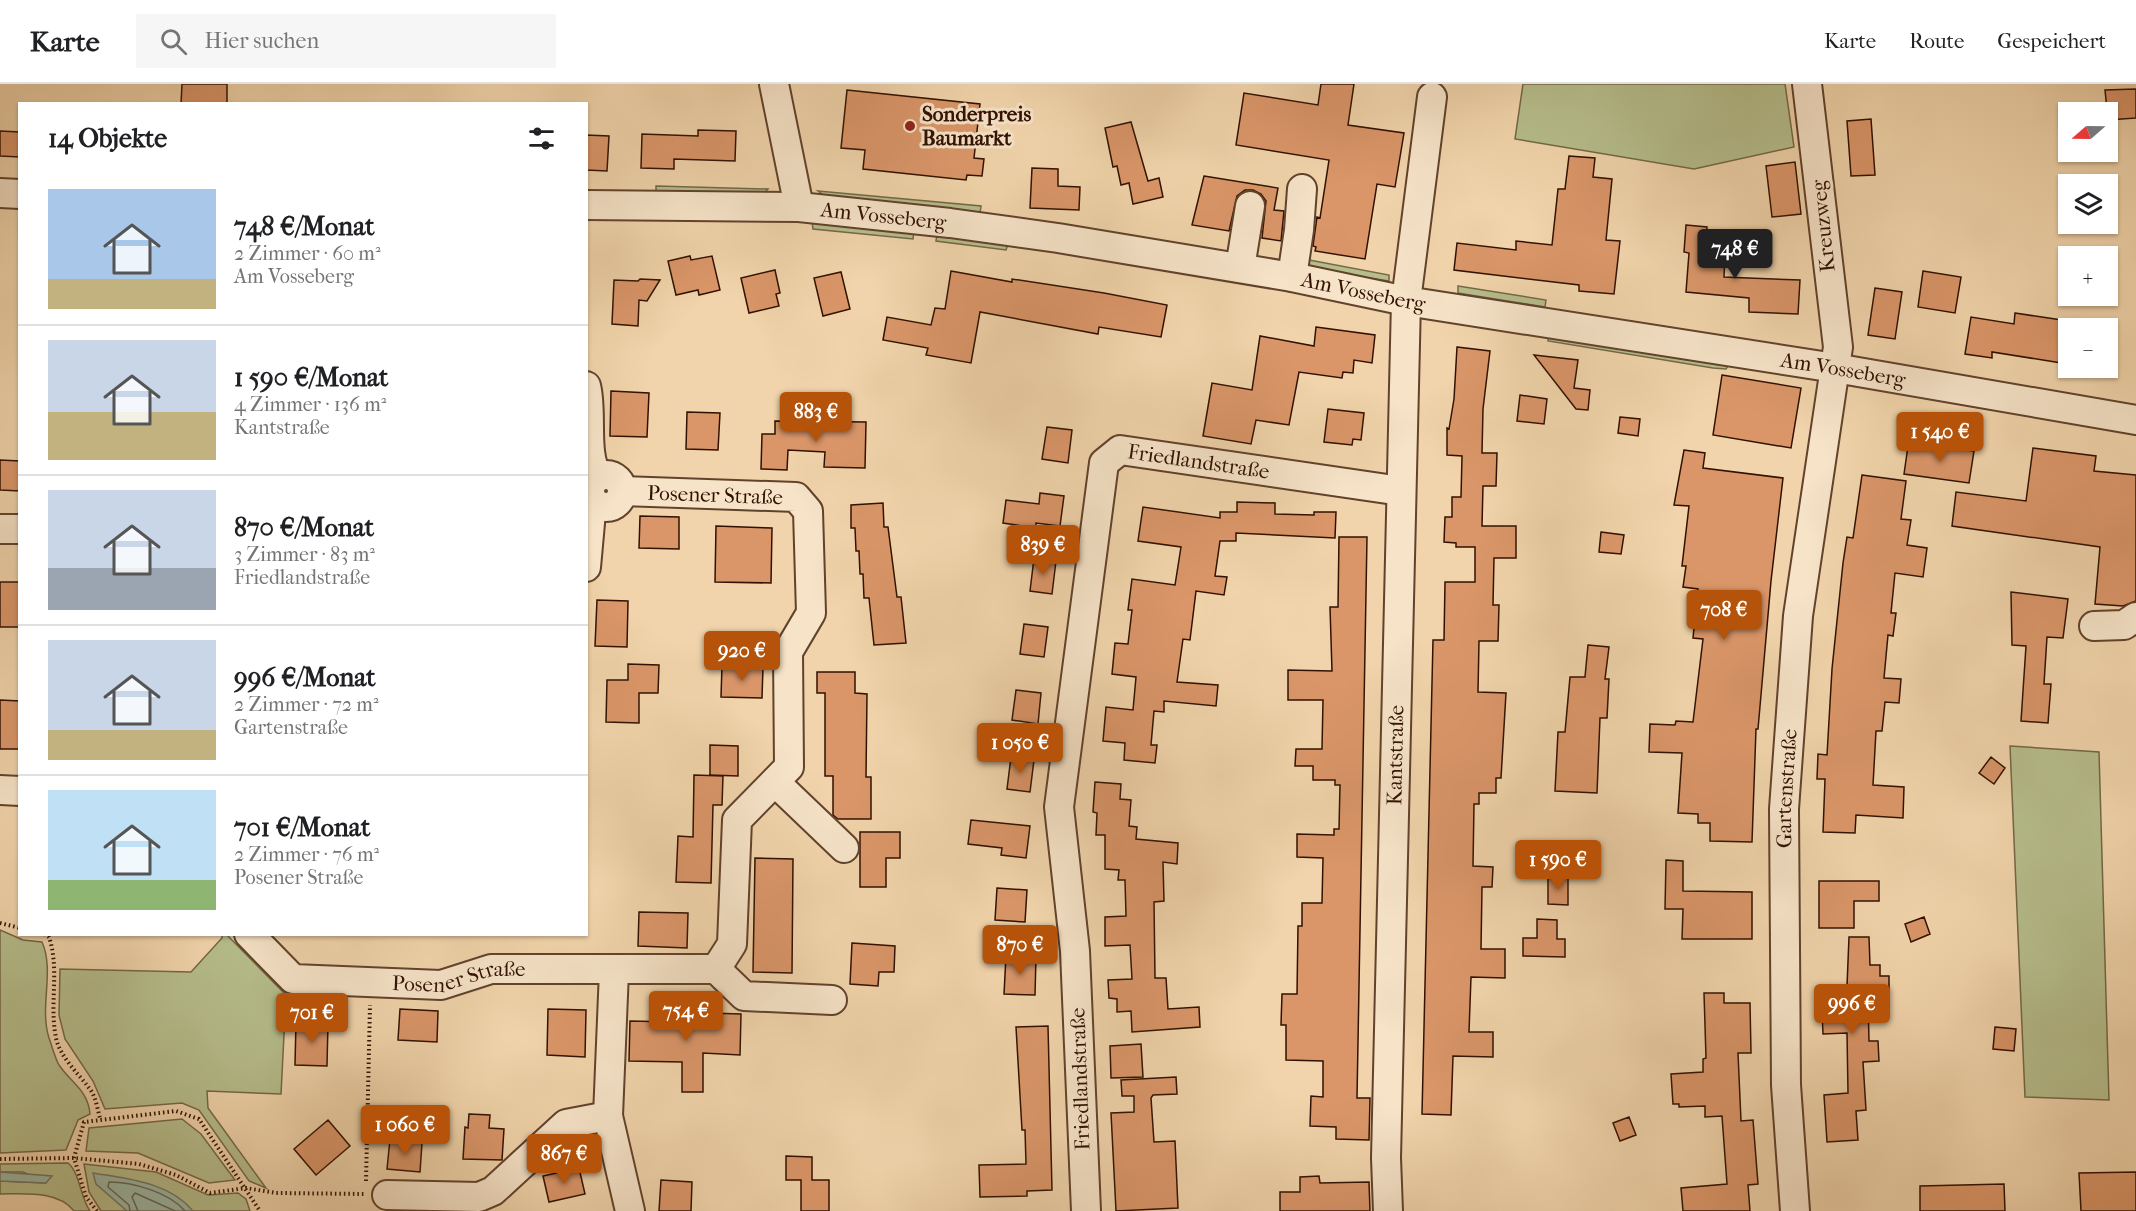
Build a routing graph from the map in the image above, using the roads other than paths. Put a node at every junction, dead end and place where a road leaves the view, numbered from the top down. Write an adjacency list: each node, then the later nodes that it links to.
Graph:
1 (774, 84): 9 (street)
2 (1807, 84): 13 (street, Kreuzweg)
3 (1432, 97): 12 (street, Kantstraße)
4 (1302, 189): 11 (street)
5 (0, 193): 6 (street)
6 (18, 194)
7 (588, 206): 9 (street, Am Vosseberg)
8 (1250, 206): 10 (street)
9 (799, 207): 10 (street, Am Vosseberg)
10 (1240, 268): 11 (street, Am Vosseberg)
11 (1292, 277): 12 (street, Am Vosseberg)
12 (1406, 301): 13 (street, Am Vosseberg); 18 (street, Kantstraße)
13 (1835, 368): 15 (street, Am Vosseberg); 38 (street, Gartenstraße)
14 (588, 393): 16 (street)
15 (2136, 420)
16 (598, 476): 17 (street); 19 (street)
17 (622, 491): 19 (street); 25 (street, Posener Straße)
18 (1401, 491): 36 (street, Friedlandstraße); 37 (street, Kantstraße)
19 (597, 506): 22 (street)
20 (0, 529): 21 (street)
21 (18, 529)
22 (588, 545)
23 (2136, 616): 24 (street)
24 (2094, 626)
25 (775, 782): 28 (street); 30 (street, Posener Straße)
26 (0, 790): 27 (street)
27 (18, 791)
28 (843, 848)
29 (251, 936): 31 (street, Posener Straße)
30 (716, 969): 31 (street, Posener Straße); 32 (street)
31 (614, 971): 33 (street)
32 (832, 1000)
33 (608, 1116): 34 (street); 35 (street)
34 (373, 1197)
35 (630, 1211)
36 (1086, 1211)
37 (1388, 1211)
38 (1795, 1211)

